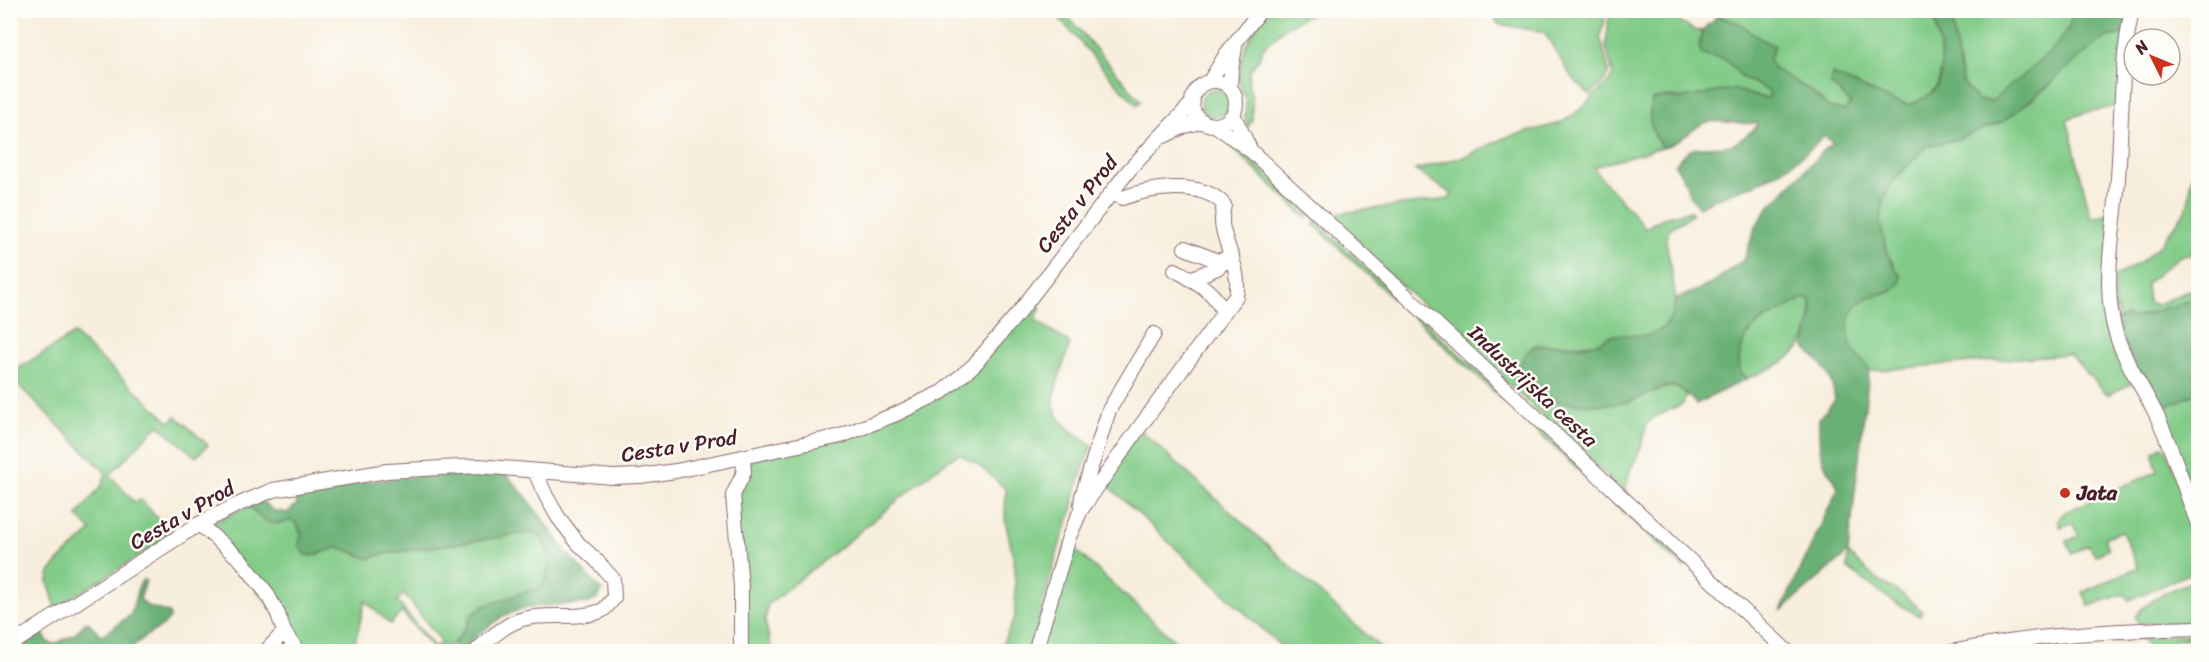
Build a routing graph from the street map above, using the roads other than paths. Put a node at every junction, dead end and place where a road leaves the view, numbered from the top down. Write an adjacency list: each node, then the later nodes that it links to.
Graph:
1 (1261, 10): 3 (street)
2 (2132, 10): 22 (street)
3 (1236, 45): 4 (street); 5 (street)
4 (1210, 81): 5 (street); 6 (street)
5 (1230, 87): 7 (street)
6 (1192, 102): 8 (street); 9 (street, Cesta v Prod)
7 (1233, 114): 8 (street); 10 (street, Industrijska cesta)
8 (1209, 123): 9 (street, Cesta v Prod); 10 (street, Industrijska cesta)
9 (1162, 137): 11 (street, Cesta v Prod)
10 (1251, 151): 31 (street, Industrijska cesta)
11 (1112, 193): 13 (street); 18 (street, Cesta v Prod)
12 (1185, 248): 13 (street)
13 (1232, 256): 15 (street); 16 (street)
14 (1175, 270): 15 (street)
15 (1190, 279): 16 (street)
16 (1223, 314): 20 (street)
17 (1154, 334): 20 (street)
18 (744, 457): 19 (street, Cesta v Prod); 29 (street)
19 (535, 471): 21 (street, Cesta v Prod); 28 (street)
20 (1081, 510): 30 (street)
21 (199, 524): 24 (street); 25 (street, Cesta v Prod)
22 (2199, 524)
23 (2199, 628): 32 (street)
24 (284, 632): 26 (street); 27 (street)
25 (10, 645)
26 (265, 651)
27 (299, 651)
28 (475, 651)
29 (741, 651)
30 (1035, 651)
31 (1788, 651)
32 (1951, 651)

